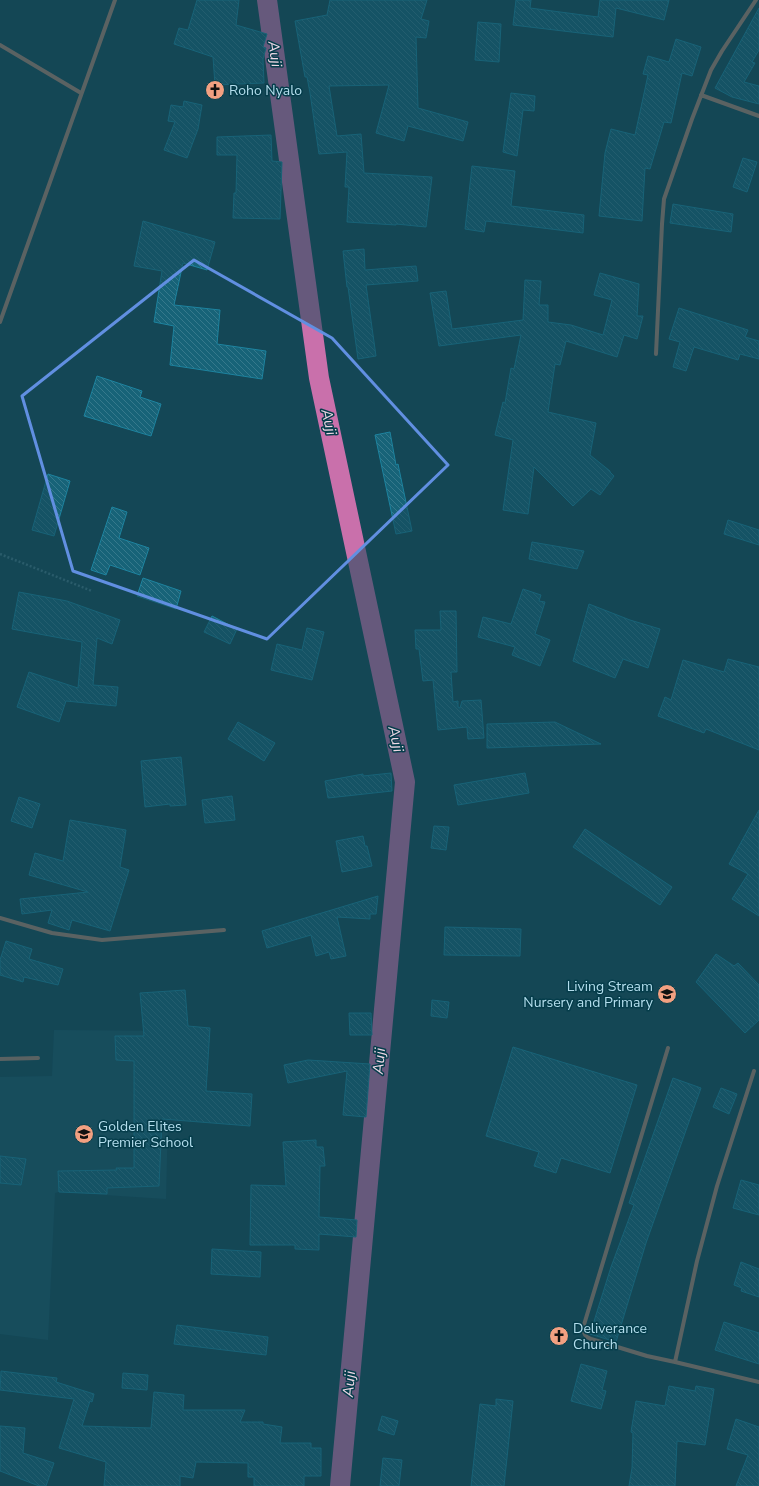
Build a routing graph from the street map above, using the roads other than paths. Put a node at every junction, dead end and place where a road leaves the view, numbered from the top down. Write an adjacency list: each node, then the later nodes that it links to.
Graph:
1 (115, 0): 4 (street)
2 (756, 0): 5 (street)
3 (0, 45): 4 (street)
4 (81, 93): 7 (street)
5 (701, 95): 6 (street); 8 (street)
6 (759, 116)
7 (0, 322)
8 (656, 354)
9 (0, 918): 10 (street)
10 (224, 930)
11 (668, 1048): 15 (street)
12 (38, 1058): 13 (street)
13 (0, 1059)
14 (754, 1071): 15 (street)
15 (675, 1362): 16 (street)
16 (759, 1382)

